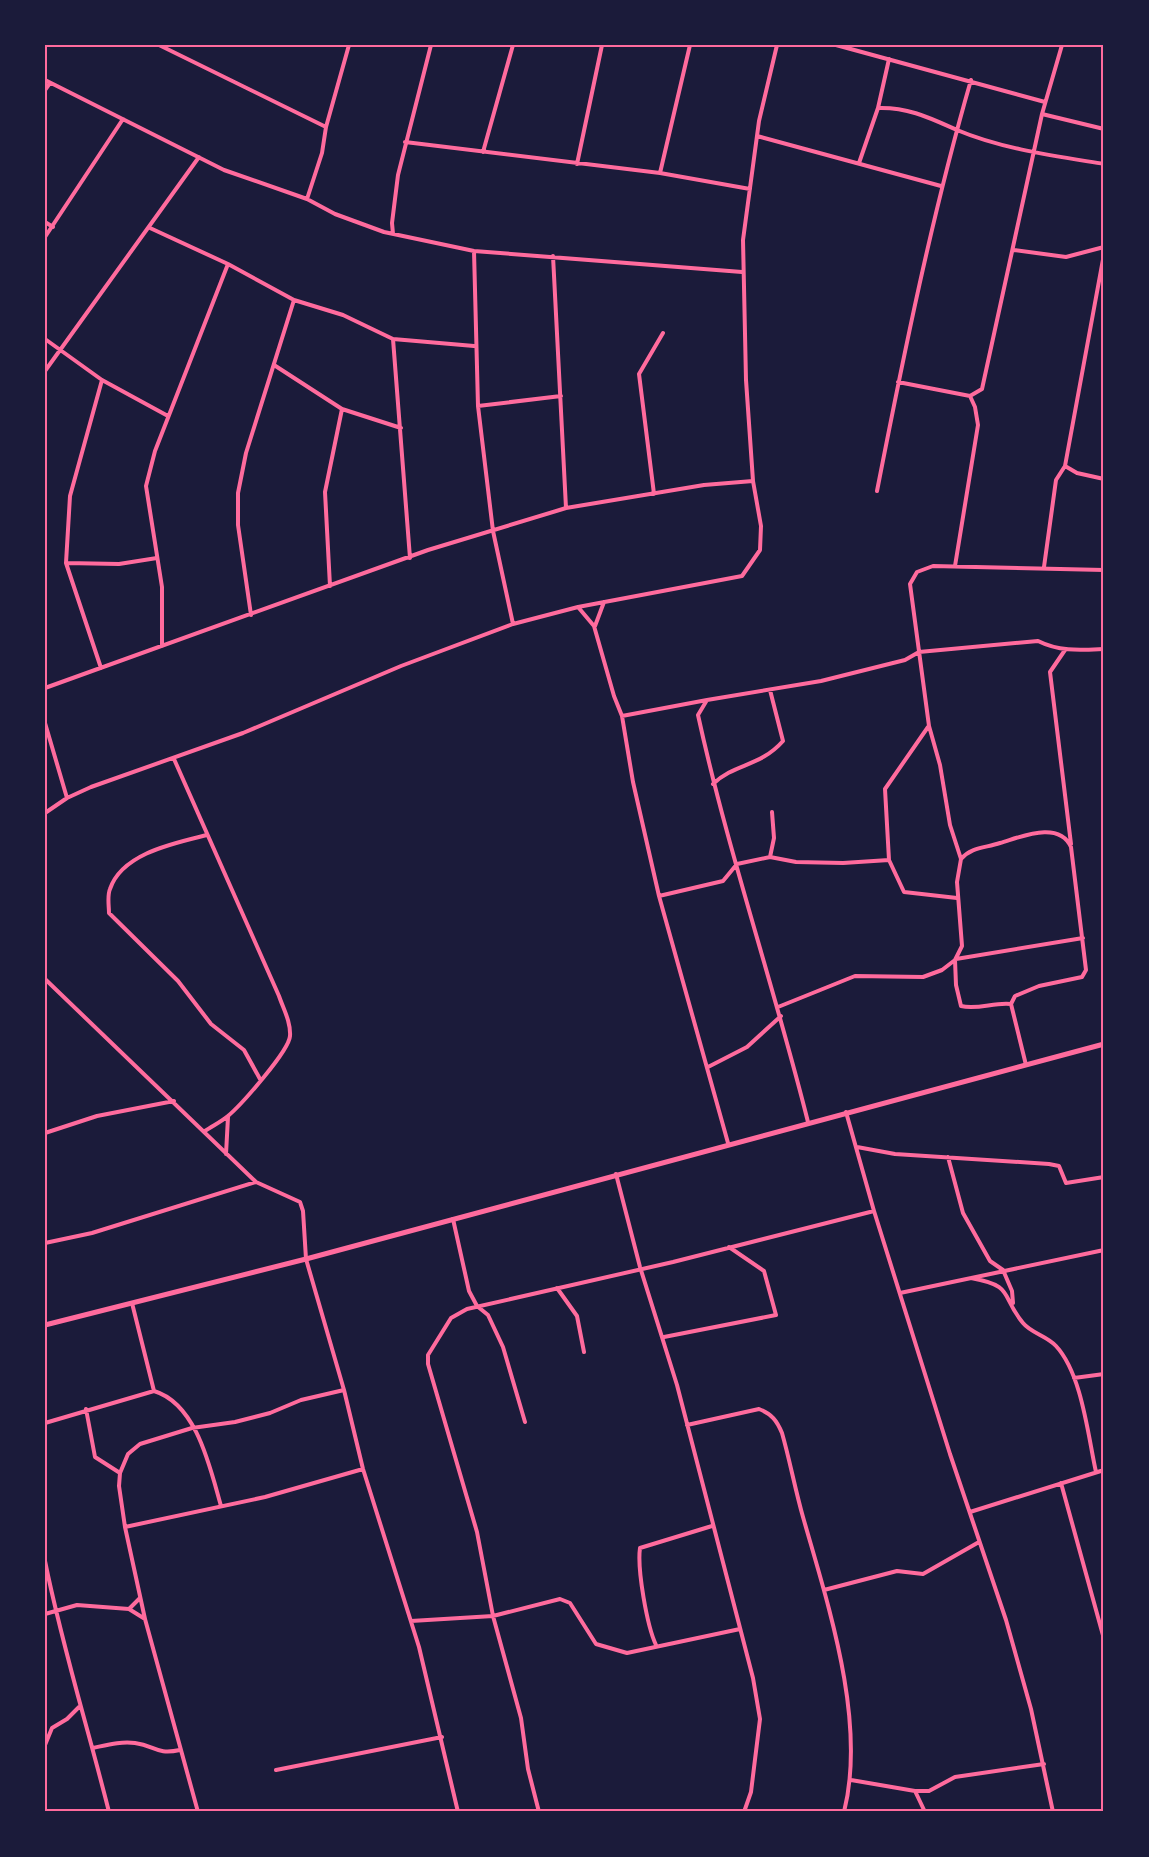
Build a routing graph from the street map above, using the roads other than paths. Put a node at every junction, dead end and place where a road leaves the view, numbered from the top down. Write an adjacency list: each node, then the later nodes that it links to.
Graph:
1 (159, 45): 19 (street)
2 (349, 45): 19 (street)
3 (431, 45): 23 (street)
4 (513, 45): 24 (street)
5 (602, 45): 28 (street)
6 (690, 45): 30 (street)
7 (777, 45): 22 (street)
8 (836, 45): 10 (street)
9 (1062, 45): 15 (street)
10 (889, 59): 12 (street); 16 (street)
11 (45, 80): 13 (street)
12 (971, 80): 15 (street); 21 (street)
13 (50, 83): 14 (street); 18 (street)
14 (45, 90)
15 (1046, 102): 17 (street)
16 (878, 108): 21 (street); 27 (street)
17 (1042, 114): 20 (street); 25 (street)
18 (123, 119): 26 (street); 35 (street)
19 (326, 127): 33 (street)
20 (1104, 129)
21 (956, 130): 25 (street); 31 (street)
22 (757, 136): 27 (street); 32 (street)
23 (405, 142): 24 (street); 37 (street)
24 (483, 152): 28 (street)
25 (1034, 152): 29 (street); 40 (street)
26 (199, 157): 33 (street); 36 (street)
27 (859, 163): 31 (street)
28 (576, 164): 30 (street)
29 (1104, 164)
30 (660, 173): 32 (street)
31 (942, 186): 55 (street)
32 (750, 189): 45 (street)
33 (307, 199): 37 (street)
34 (45, 222): 35 (street)
35 (53, 227): 38 (street)
36 (150, 228): 44 (street); 51 (street)
37 (393, 234): 41 (street)
38 (45, 237)
39 (1104, 247): 40 (street)
40 (1013, 250): 57 (street)
41 (474, 251): 43 (street); 50 (street)
42 (1104, 254): 62 (street)
43 (552, 256): 45 (street); 56 (street)
44 (228, 264): 46 (street); 60 (street)
45 (742, 272): 64 (street)
46 (294, 300): 49 (street); 52 (street)
47 (663, 333): 66 (street)
48 (45, 339): 51 (street)
49 (393, 339): 50 (street); 61 (street)
50 (474, 346): 58 (street)
51 (60, 349): 53 (street); 54 (street)
52 (274, 365): 59 (street); 78 (street)
53 (45, 370)
54 (102, 380): 60 (street); 71 (street)
55 (898, 382): 57 (street); 65 (street)
56 (561, 396): 58 (street); 67 (street)
57 (970, 396): 72 (street)
58 (478, 406): 68 (street)
59 (342, 409): 61 (street); 75 (street)
60 (168, 416): 69 (street)
61 (401, 428): 70 (street)
62 (1065, 466): 63 (street); 73 (street)
63 (1104, 478)
64 (753, 481): 66 (street); 76 (street)
65 (878, 491)
66 (654, 494): 67 (street)
67 (566, 508): 68 (street)
68 (493, 531): 70 (street); 79 (street)
69 (157, 558): 71 (street); 81 (street)
70 (410, 558): 75 (street)
71 (66, 563): 85 (street)
72 (955, 566): 73 (street); 84 (street)
73 (1044, 567): 74 (street)
74 (1104, 570)
75 (330, 586): 78 (street)
76 (604, 601): 77 (street); 80 (street)
77 (578, 607): 79 (street); 80 (street)
78 (251, 615): 81 (street)
79 (513, 624): 92 (street)
80 (594, 626): 89 (street)
81 (162, 646): 85 (street)
82 (1104, 649): 83 (street)
83 (1065, 650): 84 (street); 98 (street)
84 (919, 652): 87 (street); 91 (street)
85 (101, 668): 86 (street)
86 (45, 688)
87 (770, 690): 88 (street); 93 (street)
88 (707, 700): 89 (street); 93 (street)
89 (622, 716): 103 (street)
90 (45, 723): 94 (street)
91 (929, 726): 100 (street); 101 (street)
92 (174, 759): 94 (street); 97 (street)
93 (713, 784): 102 (street)
94 (67, 798): 96 (street)
95 (772, 812): 99 (street)
96 (45, 813)
97 (207, 835): 114 (street); 114 (street)
98 (1071, 847): 100 (street); 105 (street)
99 (770, 857): 101 (street); 102 (street)
100 (961, 859): 104 (street)
101 (890, 860): 104 (street)
102 (737, 864): 103 (street); 109 (street)
103 (659, 896): 113 (street)
104 (957, 898): 106 (street)
105 (1083, 938): 106 (street); 108 (street)
106 (955, 960): 108 (street); 109 (street)
107 (45, 979): 115 (street)
108 (1011, 1004): 112 (street)
109 (778, 1007): 110 (street)
110 (781, 1016): 113 (street); 118 (street)
111 (1104, 1044): 112 (main road)
112 (1026, 1065): 116 (main road)
113 (708, 1067): 121 (street)
114 (260, 1079): 117 (street)
115 (174, 1101): 119 (street); 120 (street)
116 (846, 1112): 118 (main road); 122 (street)
117 (228, 1116): 119 (street); 123 (street)
118 (808, 1122): 121 (main road)
119 (204, 1131): 123 (street)
120 (45, 1133)
121 (728, 1143): 125 (main road)
122 (857, 1147): 124 (street); 128 (street)
123 (226, 1154): 127 (street)
124 (948, 1157): 126 (street); 135 (street)
125 (616, 1174): 129 (main road); 134 (street)
126 (1104, 1178)
127 (256, 1182): 130 (street); 133 (street)
128 (874, 1211): 131 (street); 138 (street)
129 (453, 1218): 133 (main road); 141 (street)
130 (45, 1243)
131 (728, 1247): 134 (street); 143 (street)
132 (1104, 1250): 135 (street)
133 (306, 1259): 139 (main road); 147 (street)
134 (640, 1267): 137 (street); 143 (street)
135 (1003, 1270): 136 (street); 140 (street)
136 (971, 1278): 138 (street); 140 (street)
137 (557, 1288): 141 (street); 144 (street)
138 (900, 1293): 160 (street)
139 (132, 1302): 142 (main road); 148 (street)
140 (1013, 1304): 146 (street)
141 (477, 1306): 150 (street); 170 (street)
142 (45, 1325)
143 (664, 1337): 152 (street)
144 (584, 1352)
145 (1104, 1374): 146 (street)
146 (1074, 1378): 156 (street)
147 (344, 1390): 153 (street); 154 (street)
148 (153, 1391): 149 (street); 153 (street)
149 (86, 1409): 151 (street); 157 (street)
150 (525, 1422)
151 (45, 1423)
152 (687, 1425): 161 (street); 165 (street)
153 (192, 1428): 157 (street); 159 (street)
154 (363, 1469): 159 (street); 172 (street)
155 (1104, 1470): 156 (street)
156 (1096, 1472): 158 (street)
157 (120, 1473): 162 (street)
158 (1062, 1484): 160 (street); 174 (street)
159 (221, 1506): 162 (street)
160 (970, 1512): 163 (street)
161 (712, 1526): 173 (street); 175 (street)
162 (125, 1527): 166 (street)
163 (979, 1542): 165 (street); 181 (street)
164 (45, 1561): 168 (street)
165 (824, 1590): 183 (street)
166 (141, 1598): 167 (street); 171 (street)
167 (129, 1609): 168 (street); 171 (street)
168 (55, 1610): 169 (street); 176 (street)
169 (45, 1614)
170 (494, 1616): 172 (street); 175 (street); 188 (street)
171 (145, 1619): 180 (street)
172 (411, 1621): 177 (street)
173 (740, 1629): 175 (street); 189 (street)
174 (1104, 1639)
175 (656, 1645)
176 (79, 1707): 178 (street); 179 (street)
177 (442, 1737): 182 (street); 187 (street)
178 (45, 1745)
179 (93, 1748): 180 (street); 185 (street)
180 (180, 1750): 186 (street)
181 (1044, 1764): 184 (street); 192 (street)
182 (276, 1770)
183 (851, 1780): 184 (street); 190 (street)
184 (915, 1791): 191 (street)
185 (108, 1812)
186 (198, 1812)
187 (458, 1812)
188 (539, 1812)
189 (744, 1812)
190 (844, 1812)
191 (925, 1812)
192 (1053, 1812)

